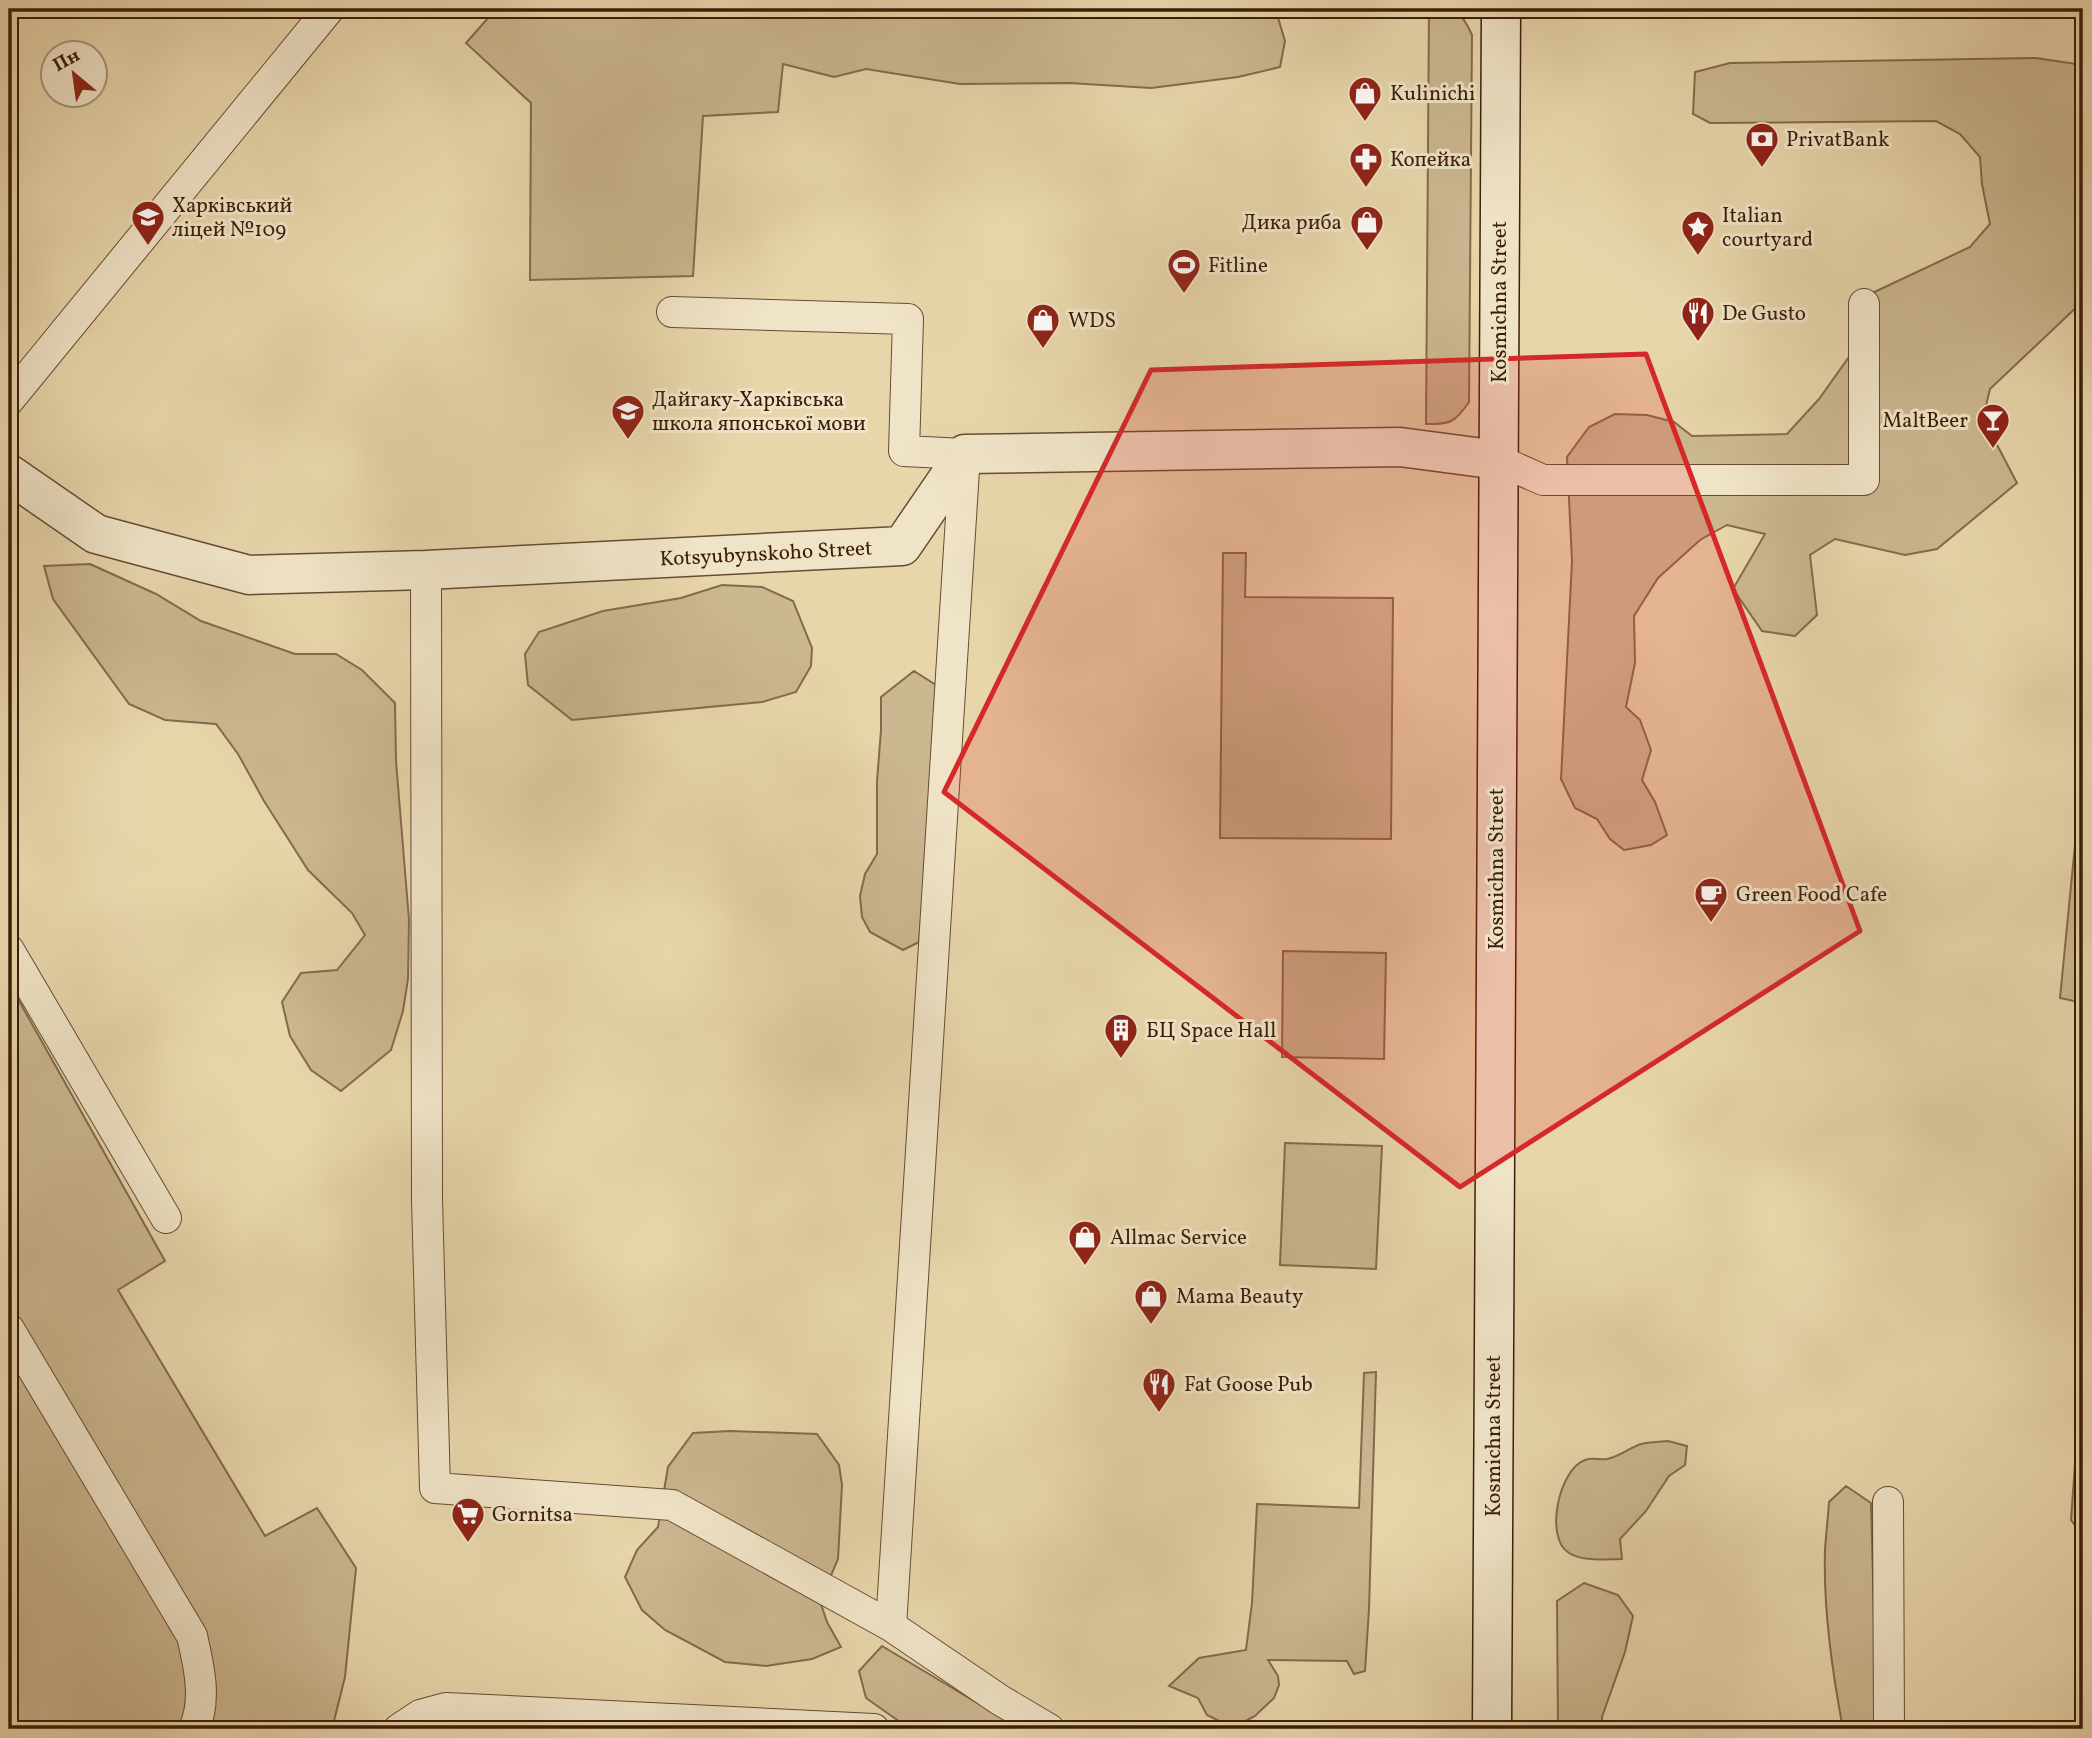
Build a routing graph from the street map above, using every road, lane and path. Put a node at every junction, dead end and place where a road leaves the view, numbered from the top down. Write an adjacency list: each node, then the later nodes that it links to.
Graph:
1 (328, 9): 5 (lane)
2 (1501, 9): 7 (street, Kosmichna Street)
3 (1864, 304): 7 (lane)
4 (673, 312): 6 (lane)
5 (9, 400)
6 (965, 454): 7 (street); 9 (street, Kotsyubynskoho Street); 14 (lane)
7 (1498, 460): 19 (street, Kosmichna Street)
8 (9, 474): 9 (street, Kotsyubynskoho Street)
9 (426, 570): 14 (lane)
10 (9, 950): 11 (lane)
11 (166, 1218)
12 (9, 1329): 15 (lane)
13 (1888, 1502): 20 (lane)
14 (891, 1626): 18 (lane)
15 (194, 1729)
16 (399, 1729): 17 (lane)
17 (874, 1729)
18 (1049, 1729)
19 (1492, 1729)
20 (1889, 1729)

